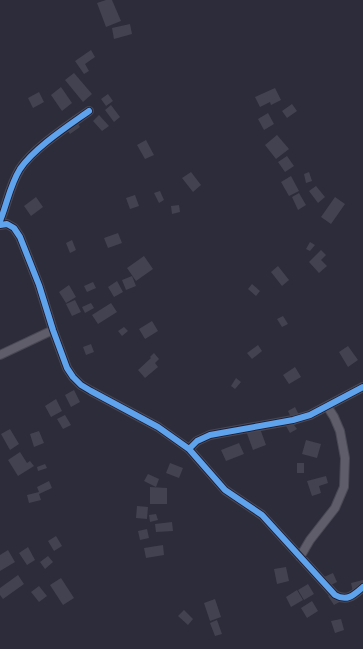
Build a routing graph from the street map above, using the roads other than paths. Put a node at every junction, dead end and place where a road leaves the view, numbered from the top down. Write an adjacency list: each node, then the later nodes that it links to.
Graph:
1 (89, 110): 2 (street)
2 (0, 221)
3 (0, 225): 4 (street)
4 (53, 330): 5 (street); 8 (street)
5 (0, 355)
6 (363, 387): 7 (street)
7 (327, 406): 8 (street); 9 (street)
8 (189, 449): 9 (street)
9 (300, 557): 10 (street)
10 (363, 587)

